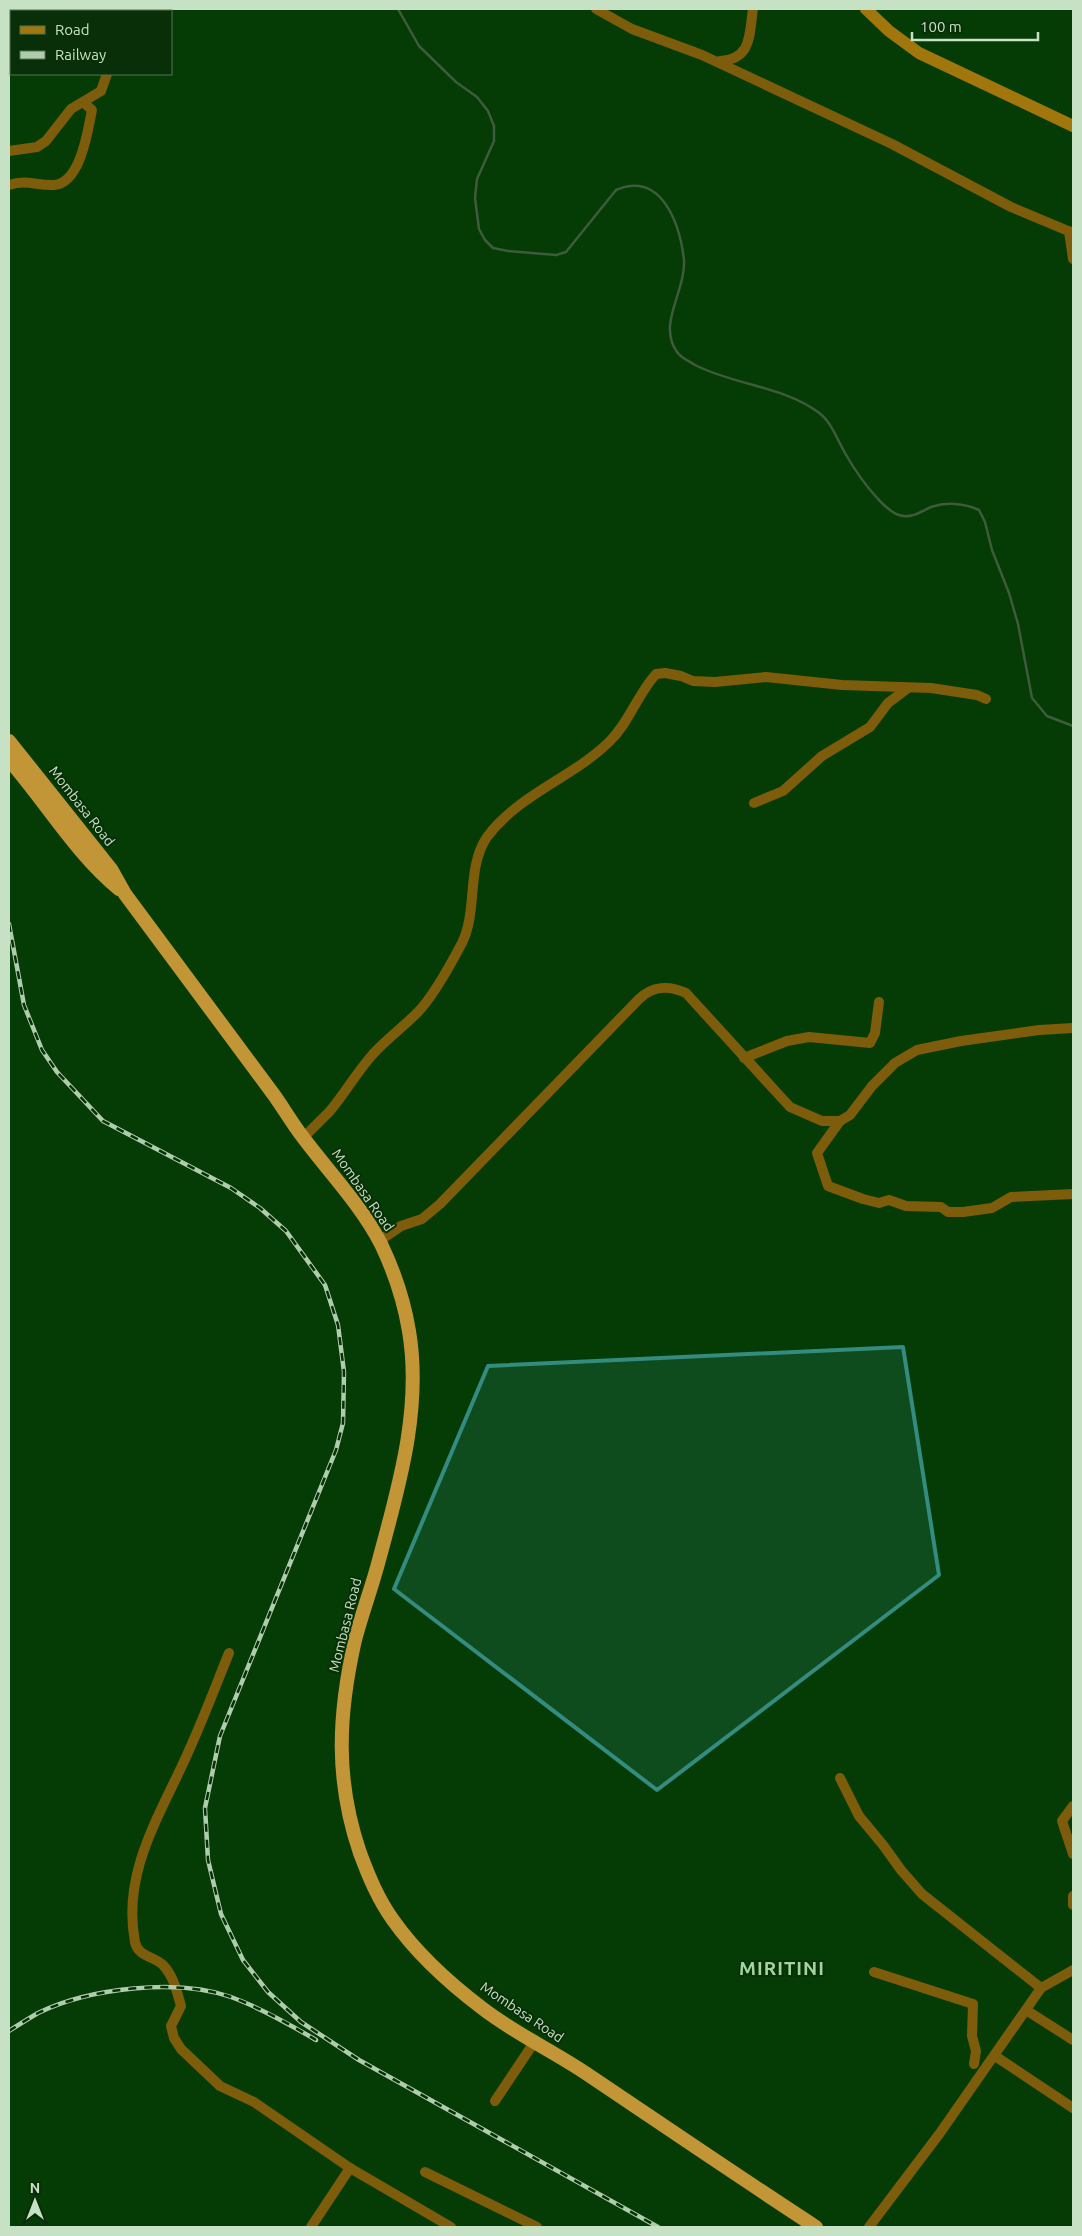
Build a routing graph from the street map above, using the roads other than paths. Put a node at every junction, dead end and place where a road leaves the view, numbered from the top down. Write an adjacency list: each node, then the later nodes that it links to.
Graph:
1 (596, 9): 4 (street)
2 (753, 9): 4 (street)
3 (866, 9): 7 (main road)
4 (717, 62): 10 (street)
5 (107, 75): 6 (street)
6 (83, 102): 8 (street); 9 (street)
7 (1073, 126)
8 (9, 152)
9 (9, 185)
10 (1071, 232): 11 (street)
11 (1073, 259)
12 (908, 688): 13 (street); 16 (street); 22 (street)
13 (986, 699)
14 (9, 741): 17 (highway, Mombasa Road)
15 (9, 760): 17 (highway, Mombasa Road)
16 (754, 803)
17 (126, 894): 22 (highway, Mombasa Road)
18 (879, 1002): 20 (street)
19 (1073, 1028): 21 (street)
20 (744, 1058): 21 (street); 24 (street)
21 (840, 1121): 23 (street)
22 (303, 1138): 24 (highway, Mombasa Road)
23 (1073, 1194)
24 (380, 1241): 36 (highway, Mombasa Road)
25 (229, 1653): 41 (street)
26 (840, 1778): 33 (street)
27 (1073, 1806): 28 (street)
28 (1073, 1854)
29 (1073, 1896): 30 (street)
30 (1073, 1905)
31 (1073, 1970): 33 (street)
32 (874, 1972): 38 (street)
33 (1041, 1988): 34 (street)
34 (1026, 2010): 35 (street); 37 (street)
35 (1073, 2040)
36 (535, 2041): 39 (street); 46 (highway, Mombasa Road)
37 (995, 2056): 40 (street); 47 (street)
38 (974, 2064)
39 (495, 2101)
40 (1073, 2108)
41 (350, 2168): 43 (street); 44 (street)
42 (424, 2172): 45 (street)
43 (311, 2227)
44 (451, 2227)
45 (538, 2227)
46 (816, 2227)
47 (869, 2227)

